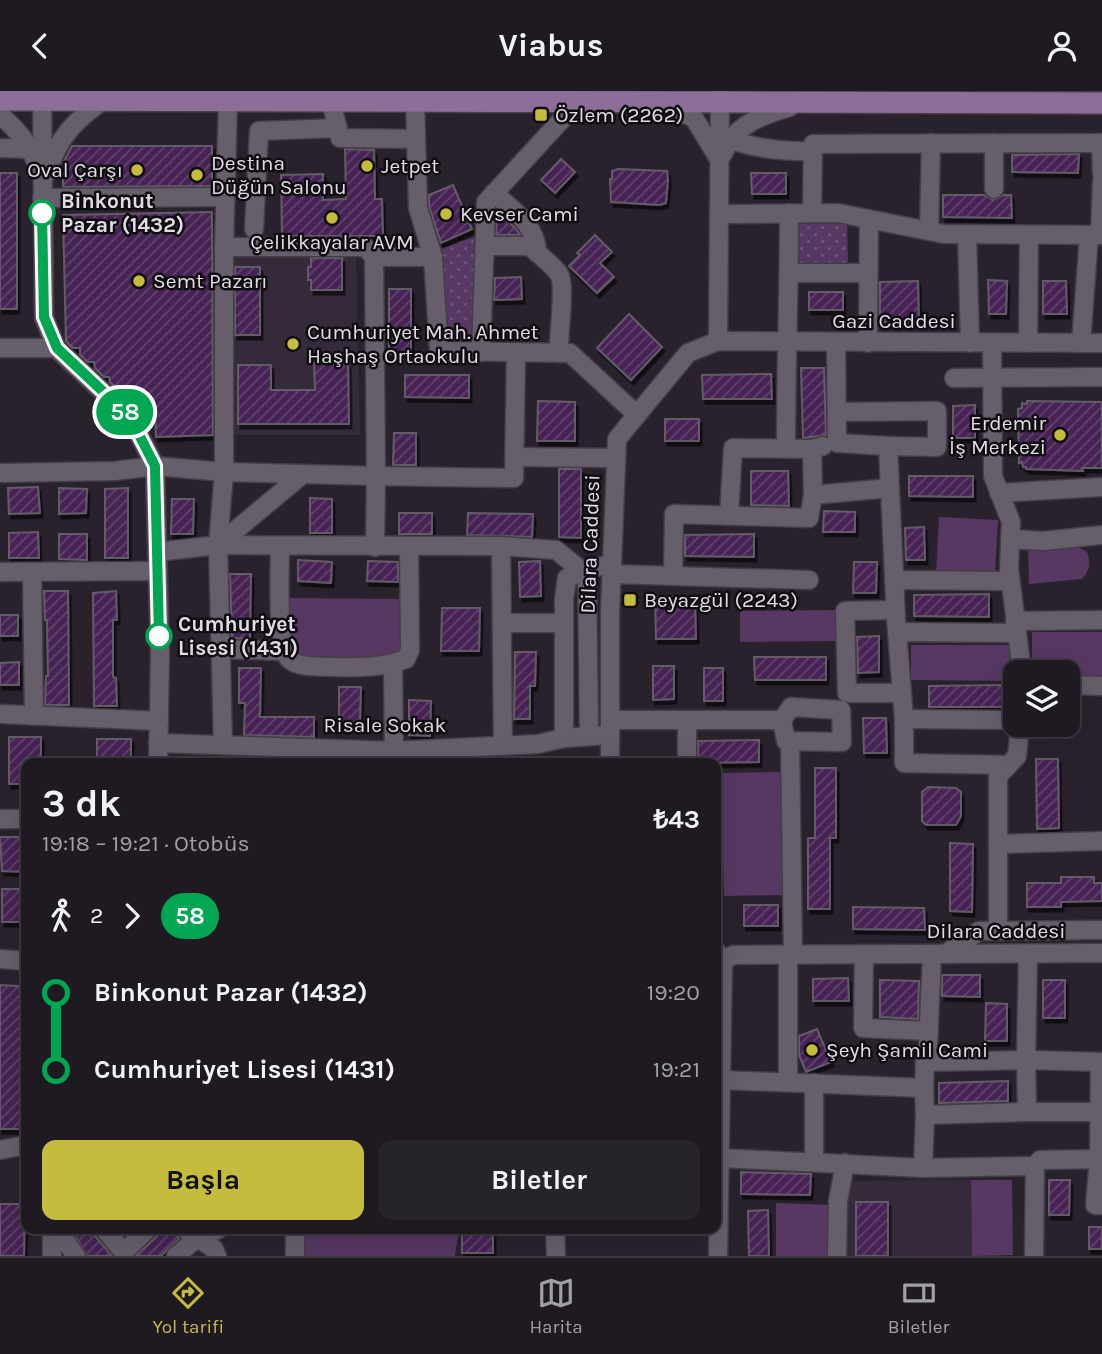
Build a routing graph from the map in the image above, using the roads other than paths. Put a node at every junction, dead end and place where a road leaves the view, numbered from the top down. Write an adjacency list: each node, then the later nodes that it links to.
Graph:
1 (42, 95): 3 (main road); 4 (main road); 28 (street)
2 (721, 97): 9 (main road); 10 (main road); 22 (street)
3 (106, 99): 5 (main road); 28 (street)
4 (0, 100)
5 (228, 100): 6 (main road); 27 (street)
6 (331, 101): 7 (main road); 13 (street)
7 (415, 101): 8 (main road); 14 (street)
8 (578, 102): 9 (main road); 26 (street)
9 (659, 103): 22 (street)
10 (804, 103): 11 (main road); 15 (street)
11 (1102, 103)
12 (0, 115): 20 (street)
13 (338, 128): 14 (street); 33 (street)
14 (416, 139): 42 (street)
15 (728, 139): 21 (street); 22 (street)
16 (931, 143): 17 (street); 21 (street); 34 (street)
17 (994, 143): 18 (street); 25 (street)
18 (1102, 143): 23 (street)
19 (0, 148): 20 (street)
20 (30, 149): 28 (street)
21 (812, 151): 30 (street)
22 (720, 161): 31 (street)
23 (1102, 174)
24 (1102, 182): 37 (street)
25 (994, 189)
26 (494, 193): 38 (street); 40 (street)
27 (225, 197): 28 (street); 39 (street)
28 (42, 199): 56 (street)
29 (789, 213): 30 (street); 31 (street); 43 (street)
30 (812, 213): 32 (street)
31 (720, 214): 46 (street)
32 (869, 219): 34 (street); 44 (street)
33 (254, 229)
34 (929, 231): 35 (street)
35 (967, 234): 36 (street); 50 (street)
36 (1029, 235): 37 (street); 52 (street)
37 (1097, 235): 45 (street)
38 (485, 246): 40 (street); 57 (street)
39 (224, 247): 41 (street); 73 (street)
40 (537, 253): 59 (street)
41 (374, 257): 42 (street); 76 (street)
42 (433, 257): 57 (street)
43 (789, 273): 44 (street); 47 (street)
44 (868, 273): 49 (street)
45 (1094, 282): 53 (street)
46 (718, 341): 47 (street, Gazi Caddesi); 60 (street, Gazi Caddesi)
47 (789, 343): 48 (street, Gazi Caddesi); 68 (street)
48 (836, 343): 49 (street, Gazi Caddesi); 64 (street)
49 (868, 343): 50 (street, Gazi Caddesi)
50 (970, 343): 51 (street, Gazi Caddesi)
51 (992, 343): 52 (street, Gazi Caddesi); 63 (street)
52 (1028, 343): 53 (street, Gazi Caddesi)
53 (1081, 343): 54 (street, Gazi Caddesi)
54 (1102, 343)
55 (0, 348): 56 (street)
56 (57, 348): 72 (street)
57 (481, 352): 58 (street)
58 (516, 352): 59 (street); 70 (street)
59 (559, 353): 65 (street)
60 (688, 353): 65 (street, Dilara Caddesi)
61 (954, 377): 63 (street)
62 (1102, 377): 63 (street)
63 (992, 378): 79 (street)
64 (837, 412): 66 (street); 67 (street)
65 (637, 415): 71 (street, Dilara Caddesi)
66 (837, 443): 67 (street); 69 (street)
67 (888, 446): 78 (street)
68 (786, 448): 69 (street); 81 (street)
69 (812, 449): 80 (street)
70 (514, 457): 71 (street); 76 (street)
71 (616, 458): 90 (street, Dilara Caddesi)
72 (155, 466): 73 (street); 74 (street); 89 (street)
73 (224, 472): 75 (street); 84 (street)
74 (0, 473)
75 (303, 474): 76 (street); 84 (street)
76 (376, 477): 87 (street)
77 (1102, 487): 79 (street)
78 (890, 488): 80 (street); 97 (street)
79 (999, 493): 83 (street)
80 (813, 495): 81 (street)
81 (729, 516): 95 (street)
82 (1102, 535): 83 (street)
83 (1010, 539): 98 (street)
84 (218, 545): 85 (street); 89 (street); 105 (street)
85 (280, 546): 87 (street); 106 (street)
86 (501, 546): 88 (street); 91 (street); 101 (street)
87 (375, 547): 88 (street)
88 (410, 547): 108 (street)
89 (157, 552): 92 (street)
90 (612, 569): 91 (street); 95 (street); 119 (street, Dilara Caddesi)
91 (584, 570): 102 (street); 120 (street)
92 (158, 571): 94 (street); 118 (street)
93 (0, 572): 94 (street)
94 (32, 572): 113 (street)
95 (673, 576): 96 (street)
96 (808, 580)
97 (894, 580): 98 (street); 99 (street)
98 (1010, 581): 103 (street)
99 (895, 610): 104 (street); 111 (street)
100 (1102, 620): 103 (street)
101 (502, 623): 102 (street); 126 (street)
102 (564, 623): 122 (street)
103 (1016, 627): 104 (street); 107 (street)
104 (897, 632): 111 (street)
105 (220, 649): 106 (street); 125 (street)
106 (284, 651): 108 (street)
107 (1020, 660)
108 (393, 664): 128 (street)
109 (1080, 685): 110 (street)
110 (1102, 686)
111 (902, 693): 114 (street)
112 (0, 714): 113 (street)
113 (34, 716): 118 (street)
114 (904, 719): 117 (street); 132 (street)
115 (687, 720): 116 (street, Risale Sokak); 119 (street, Risale Sokak); 131 (street)
116 (782, 720): 123 (street); 123 (street)
117 (1003, 720)
118 (159, 722): 124 (street)
119 (610, 727): 120 (street, Risale Sokak); 130 (street, Dilara Caddesi)
120 (589, 736): 122 (street, Risale Sokak)
121 (1019, 737): 132 (street)
122 (564, 738): 126 (street, Risale Sokak)
123 (790, 741): 143 (street)
124 (158, 743): 125 (street, Risale Sokak); 129 (street)
125 (223, 745): 128 (street, Risale Sokak)
126 (503, 746): 127 (street, Risale Sokak)
127 (472, 755): 128 (street, Risale Sokak)
128 (394, 757)
129 (158, 758)
130 (610, 758)
131 (687, 758)
132 (1008, 765): 136 (street)
133 (0, 819): 134 (street)
134 (21, 819)
135 (1102, 841): 136 (street)
136 (998, 844): 137 (street)
137 (998, 930): 138 (street); 142 (street)
138 (1102, 930)
139 (1028, 953): 140 (street, Dilara Caddesi); 142 (street, Dilara Caddesi); 148 (street)
140 (1102, 953)
141 (864, 954): 142 (street, Dilara Caddesi); 143 (street, Dilara Caddesi); 147 (street)
142 (939, 954): 147 (street)
143 (790, 955): 144 (street, Dilara Caddesi); 152 (street)
144 (721, 956)
145 (0, 959): 146 (street)
146 (21, 961)
147 (929, 1031): 149 (street)
148 (1026, 1060): 149 (street); 150 (street); 155 (street)
149 (925, 1062): 154 (street)
150 (1101, 1062): 156 (street)
151 (721, 1080): 152 (street)
152 (788, 1082): 153 (street)
153 (814, 1083): 154 (street); 162 (street)
154 (923, 1088): 157 (street)
155 (1027, 1112): 156 (street); 157 (street)
156 (1099, 1112): 161 (street)
157 (925, 1115): 165 (street)
158 (21, 1146): 159 (street)
159 (0, 1150)
160 (721, 1158): 162 (street)
161 (1100, 1158): 164 (street); 166 (street)
162 (814, 1161): 163 (street)
163 (845, 1163): 165 (street); 183 (street)
164 (1035, 1166): 165 (street); 184 (street)
165 (923, 1168)
166 (1102, 1205)
167 (52, 1234): 176 (street)
168 (61, 1234): 177 (street)
169 (108, 1234): 170 (street)
170 (143, 1234)
171 (190, 1234): 178 (street)
172 (193, 1234): 179 (street)
173 (295, 1234): 180 (street)
174 (555, 1234): 181 (street)
175 (718, 1234): 182 (street, Dilara Caddesi)
176 (52, 1256)
177 (76, 1256)
178 (176, 1256)
179 (216, 1256)
180 (295, 1256)
181 (556, 1256)
182 (718, 1256)
183 (837, 1256)
184 (1034, 1256)

